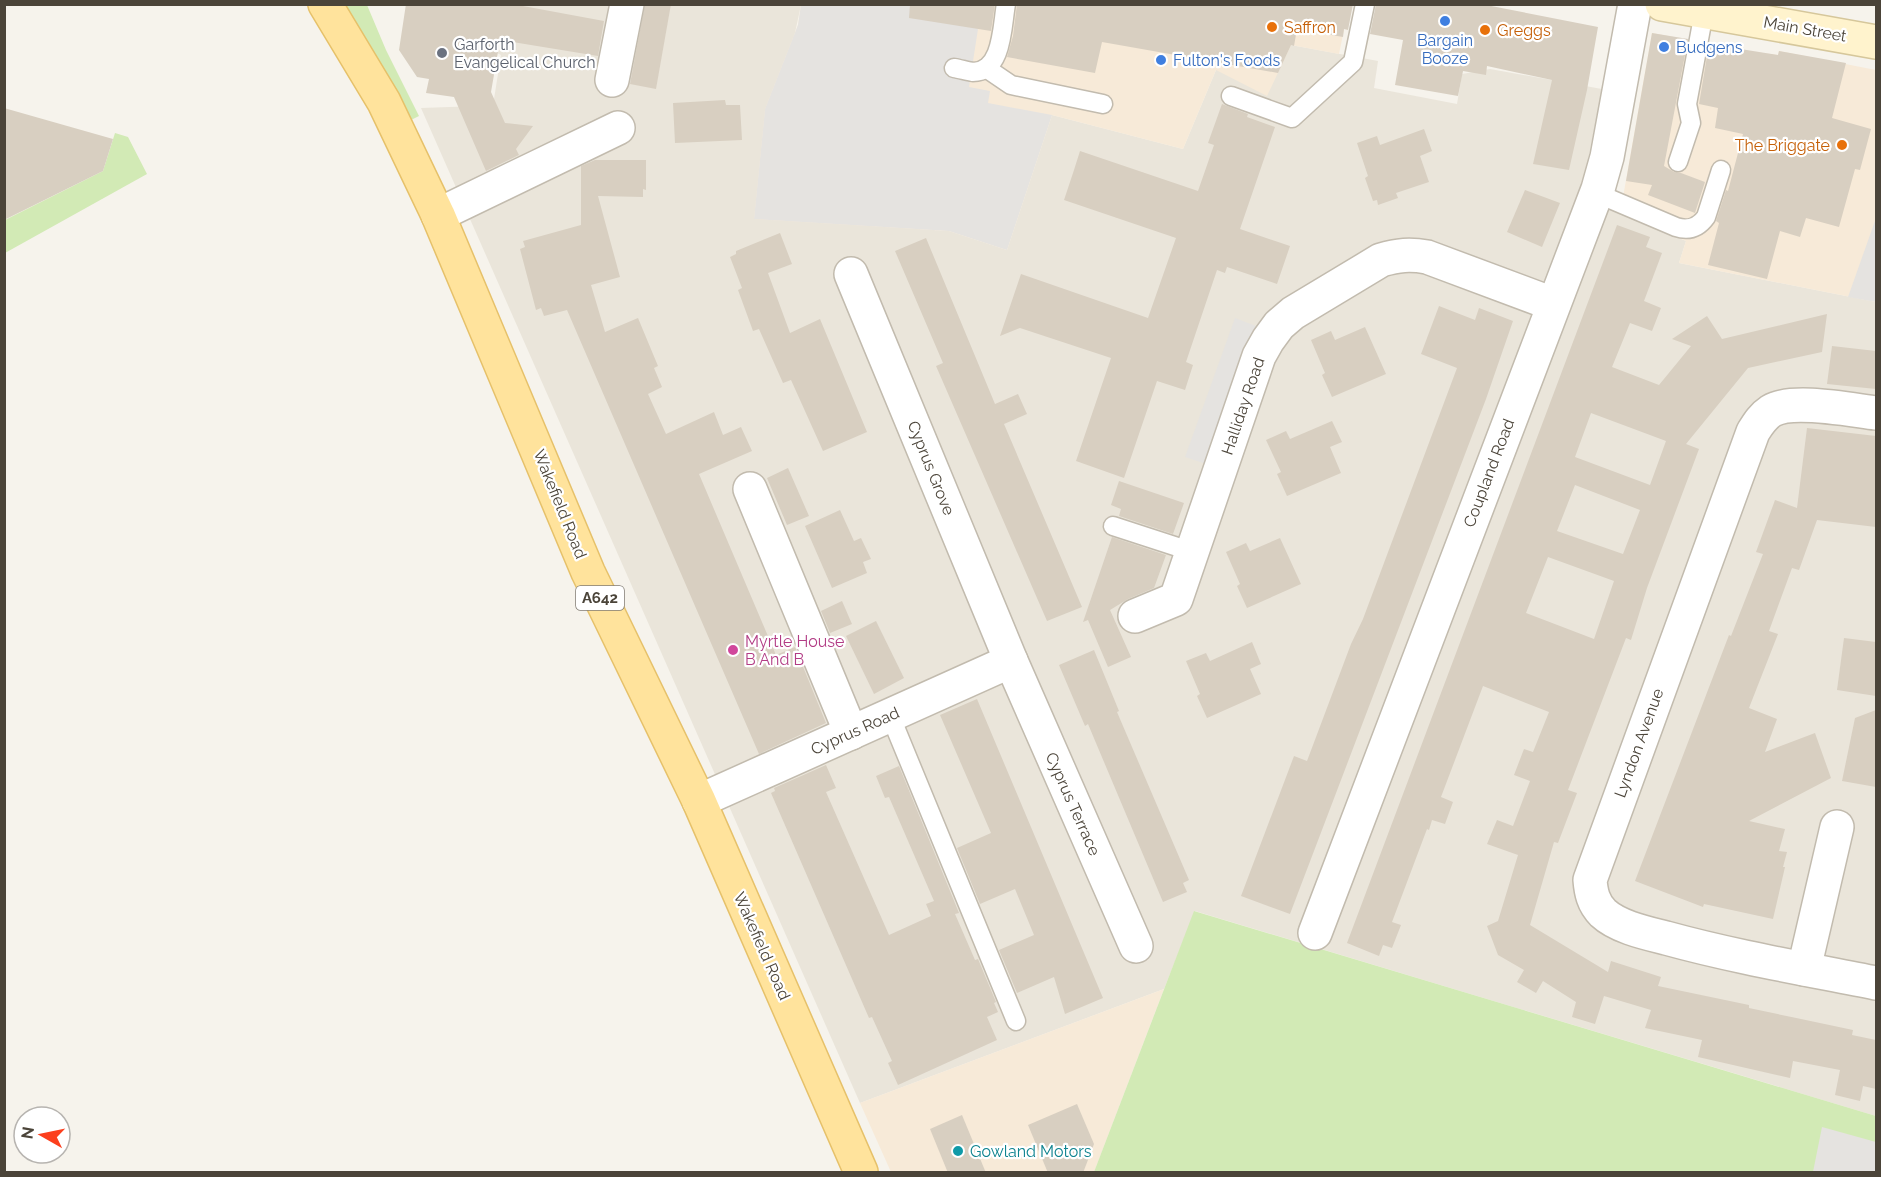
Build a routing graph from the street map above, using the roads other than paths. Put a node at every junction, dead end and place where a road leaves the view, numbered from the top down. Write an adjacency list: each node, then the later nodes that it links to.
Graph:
1 (325, 4): 18 (main road, Wakefield Road / A642)
2 (627, 4): 11 (street)
3 (1006, 4): 10 (lane)
4 (1365, 4): 12 (lane)
5 (1635, 4): 17 (street, Coupland Road)
6 (1662, 4): 7 (main road, Main Street)
7 (1708, 10): 8 (main road, Main Street); 15 (lane)
8 (1876, 42)
9 (954, 68): 10 (lane)
10 (986, 68): 13 (lane)
11 (612, 80)
12 (1231, 96)
13 (1103, 104)
14 (618, 128): 18 (street)
15 (1677, 162)
16 (1721, 170): 17 (lane)
17 (1596, 193): 20 (street, Coupland Road)
18 (438, 215): 29 (main road, Wakefield Road / A642)
19 (851, 274): 26 (street, Cyprus Grove)
20 (1553, 304): 24 (street, Halliday Road); 31 (street, Coupland Road)
21 (1876, 413): 33 (street, Lyndon Avenue)
22 (750, 489): 28 (street)
23 (1113, 526): 24 (lane)
24 (1193, 552): 25 (street, Halliday Road)
25 (1135, 616)
26 (1011, 661): 27 (street, Cyprus Road); 32 (street, Cyprus Terrace)
27 (890, 715): 28 (street, Cyprus Road); 35 (lane)
28 (851, 733): 29 (street, Cyprus Road)
29 (699, 801): 36 (main road, Wakefield Road / A642)
30 (1837, 827): 33 (street)
31 (1315, 933)
32 (1136, 946)
33 (1804, 969): 34 (street, Lyndon Avenue)
34 (1876, 983)
35 (1016, 1021)
36 (861, 1173)

